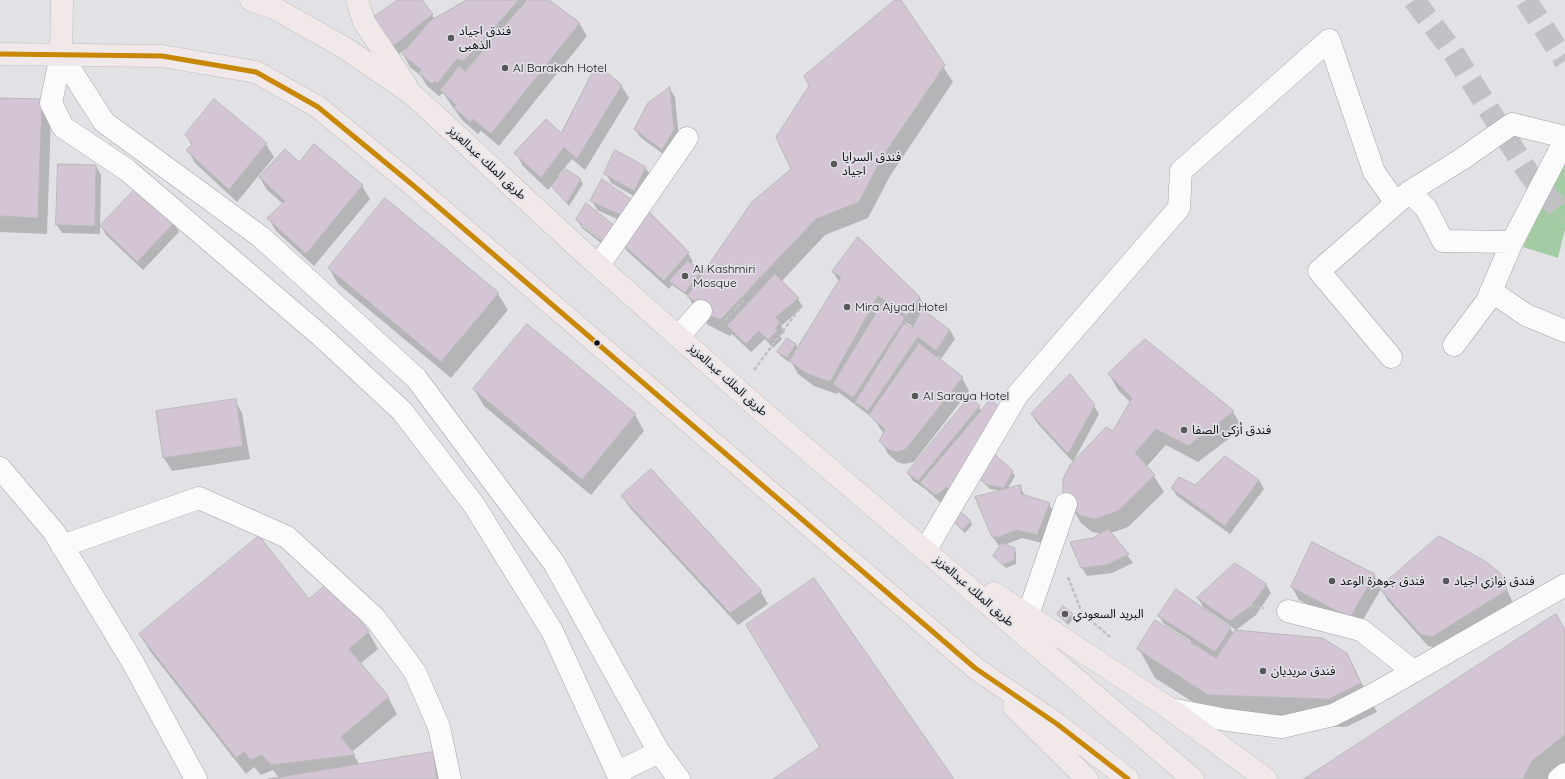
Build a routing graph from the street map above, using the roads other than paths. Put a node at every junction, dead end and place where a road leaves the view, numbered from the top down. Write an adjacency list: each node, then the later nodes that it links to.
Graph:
1 (62, 0): 5 (highway)
2 (251, 0): 6 (highway, طريق الملك عبدالعزيز)
3 (357, 0): 6 (highway)
4 (0, 54): 5 (highway)
5 (61, 55): 26 (highway); 29 (street); 31 (street)
6 (412, 94): 12 (highway, طريق الملك عبدالعزيز)
7 (1565, 137): 10 (street)
8 (687, 138): 12 (street)
9 (1565, 140): 11 (street)
10 (1402, 198): 11 (street); 18 (street); 22 (street)
11 (1512, 242): 13 (street)
12 (599, 265): 16 (highway, طريق الملك عبدالعزيز)
13 (1491, 291): 15 (street); 17 (street)
14 (701, 311): 16 (street)
15 (1565, 331)
16 (680, 336): 22 (highway, طريق الملك عبدالعزيز)
17 (1454, 345)
18 (1391, 357)
19 (0, 468): 21 (street)
20 (1066, 504): 25 (street)
21 (62, 546): 32 (street); 33 (street)
22 (926, 549): 25 (highway); 37 (highway, طريق الملك عبدالعزيز)
23 (1565, 585): 27 (street)
24 (1288, 611): 27 (street)
25 (1028, 615): 28 (highway)
26 (975, 668): 35 (highway); 36 (highway)
27 (1413, 671): 28 (street)
28 (1170, 709): 38 (highway)
29 (659, 752): 31 (street); 34 (street)
30 (1565, 774): 39 (street)
31 (619, 775)
32 (196, 779)
33 (450, 779)
34 (679, 779)
35 (1087, 779)
36 (1128, 779)
37 (1193, 779)
38 (1266, 779)
39 (1559, 779)

